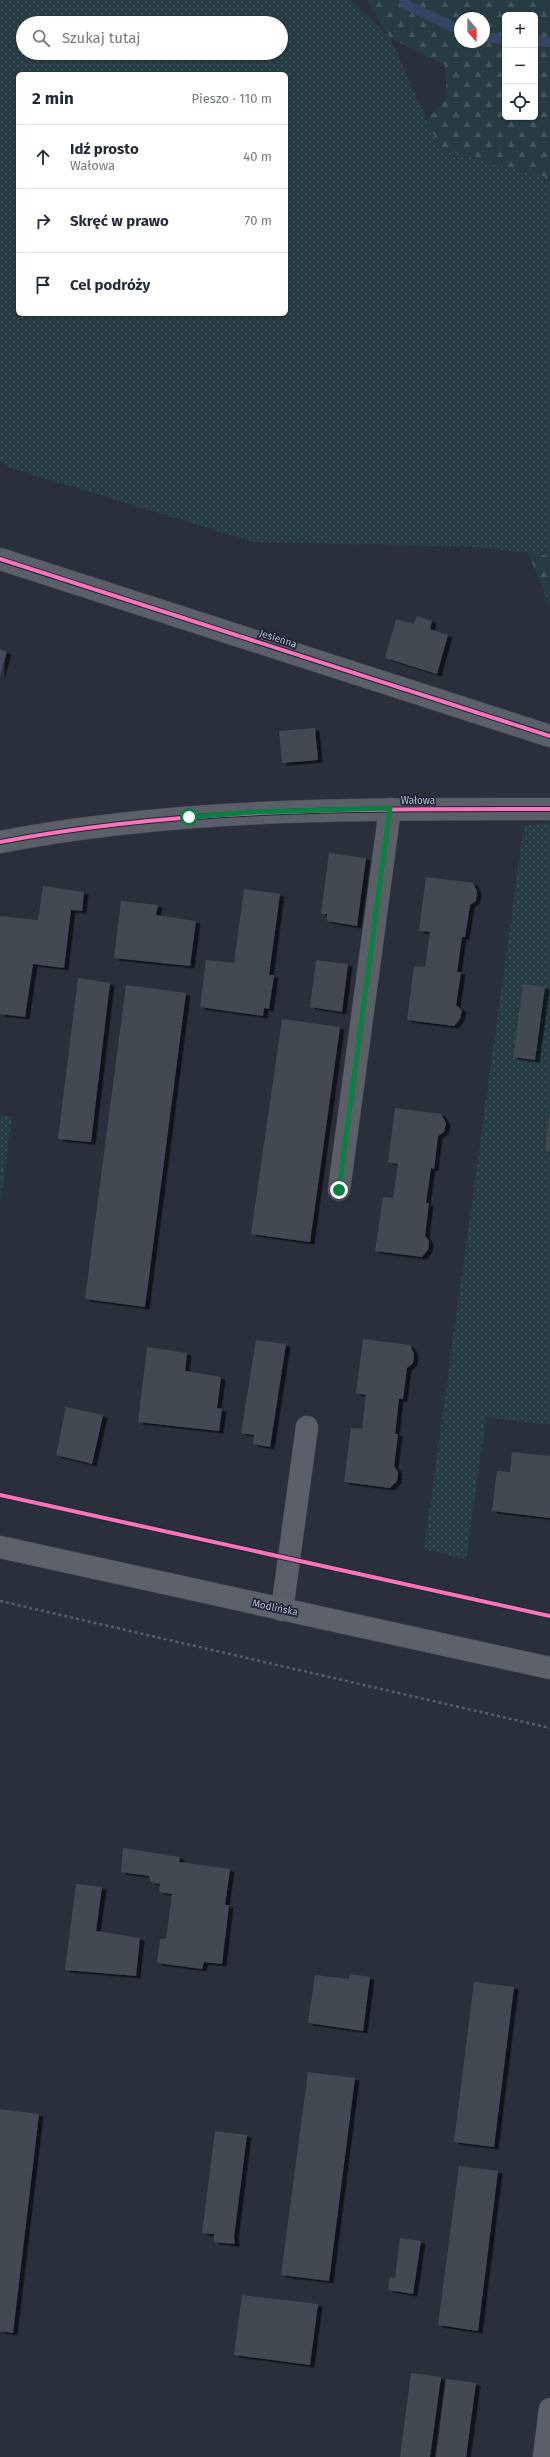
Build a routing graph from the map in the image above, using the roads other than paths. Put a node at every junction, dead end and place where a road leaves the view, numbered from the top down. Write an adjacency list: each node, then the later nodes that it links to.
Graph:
1 (0, 559): 2 (street, Jesienna)
2 (550, 736)
3 (390, 808): 4 (street, Wałowa); 5 (street, Wałowa); 6 (street)
4 (550, 809)
5 (0, 842)
6 (339, 1190)
7 (307, 1427): 9 (street)
8 (0, 1547): 9 (main road, Modlińska)
9 (282, 1610): 10 (main road, Modlińska)
10 (550, 1668)
11 (550, 2409): 12 (street)
12 (544, 2457)

